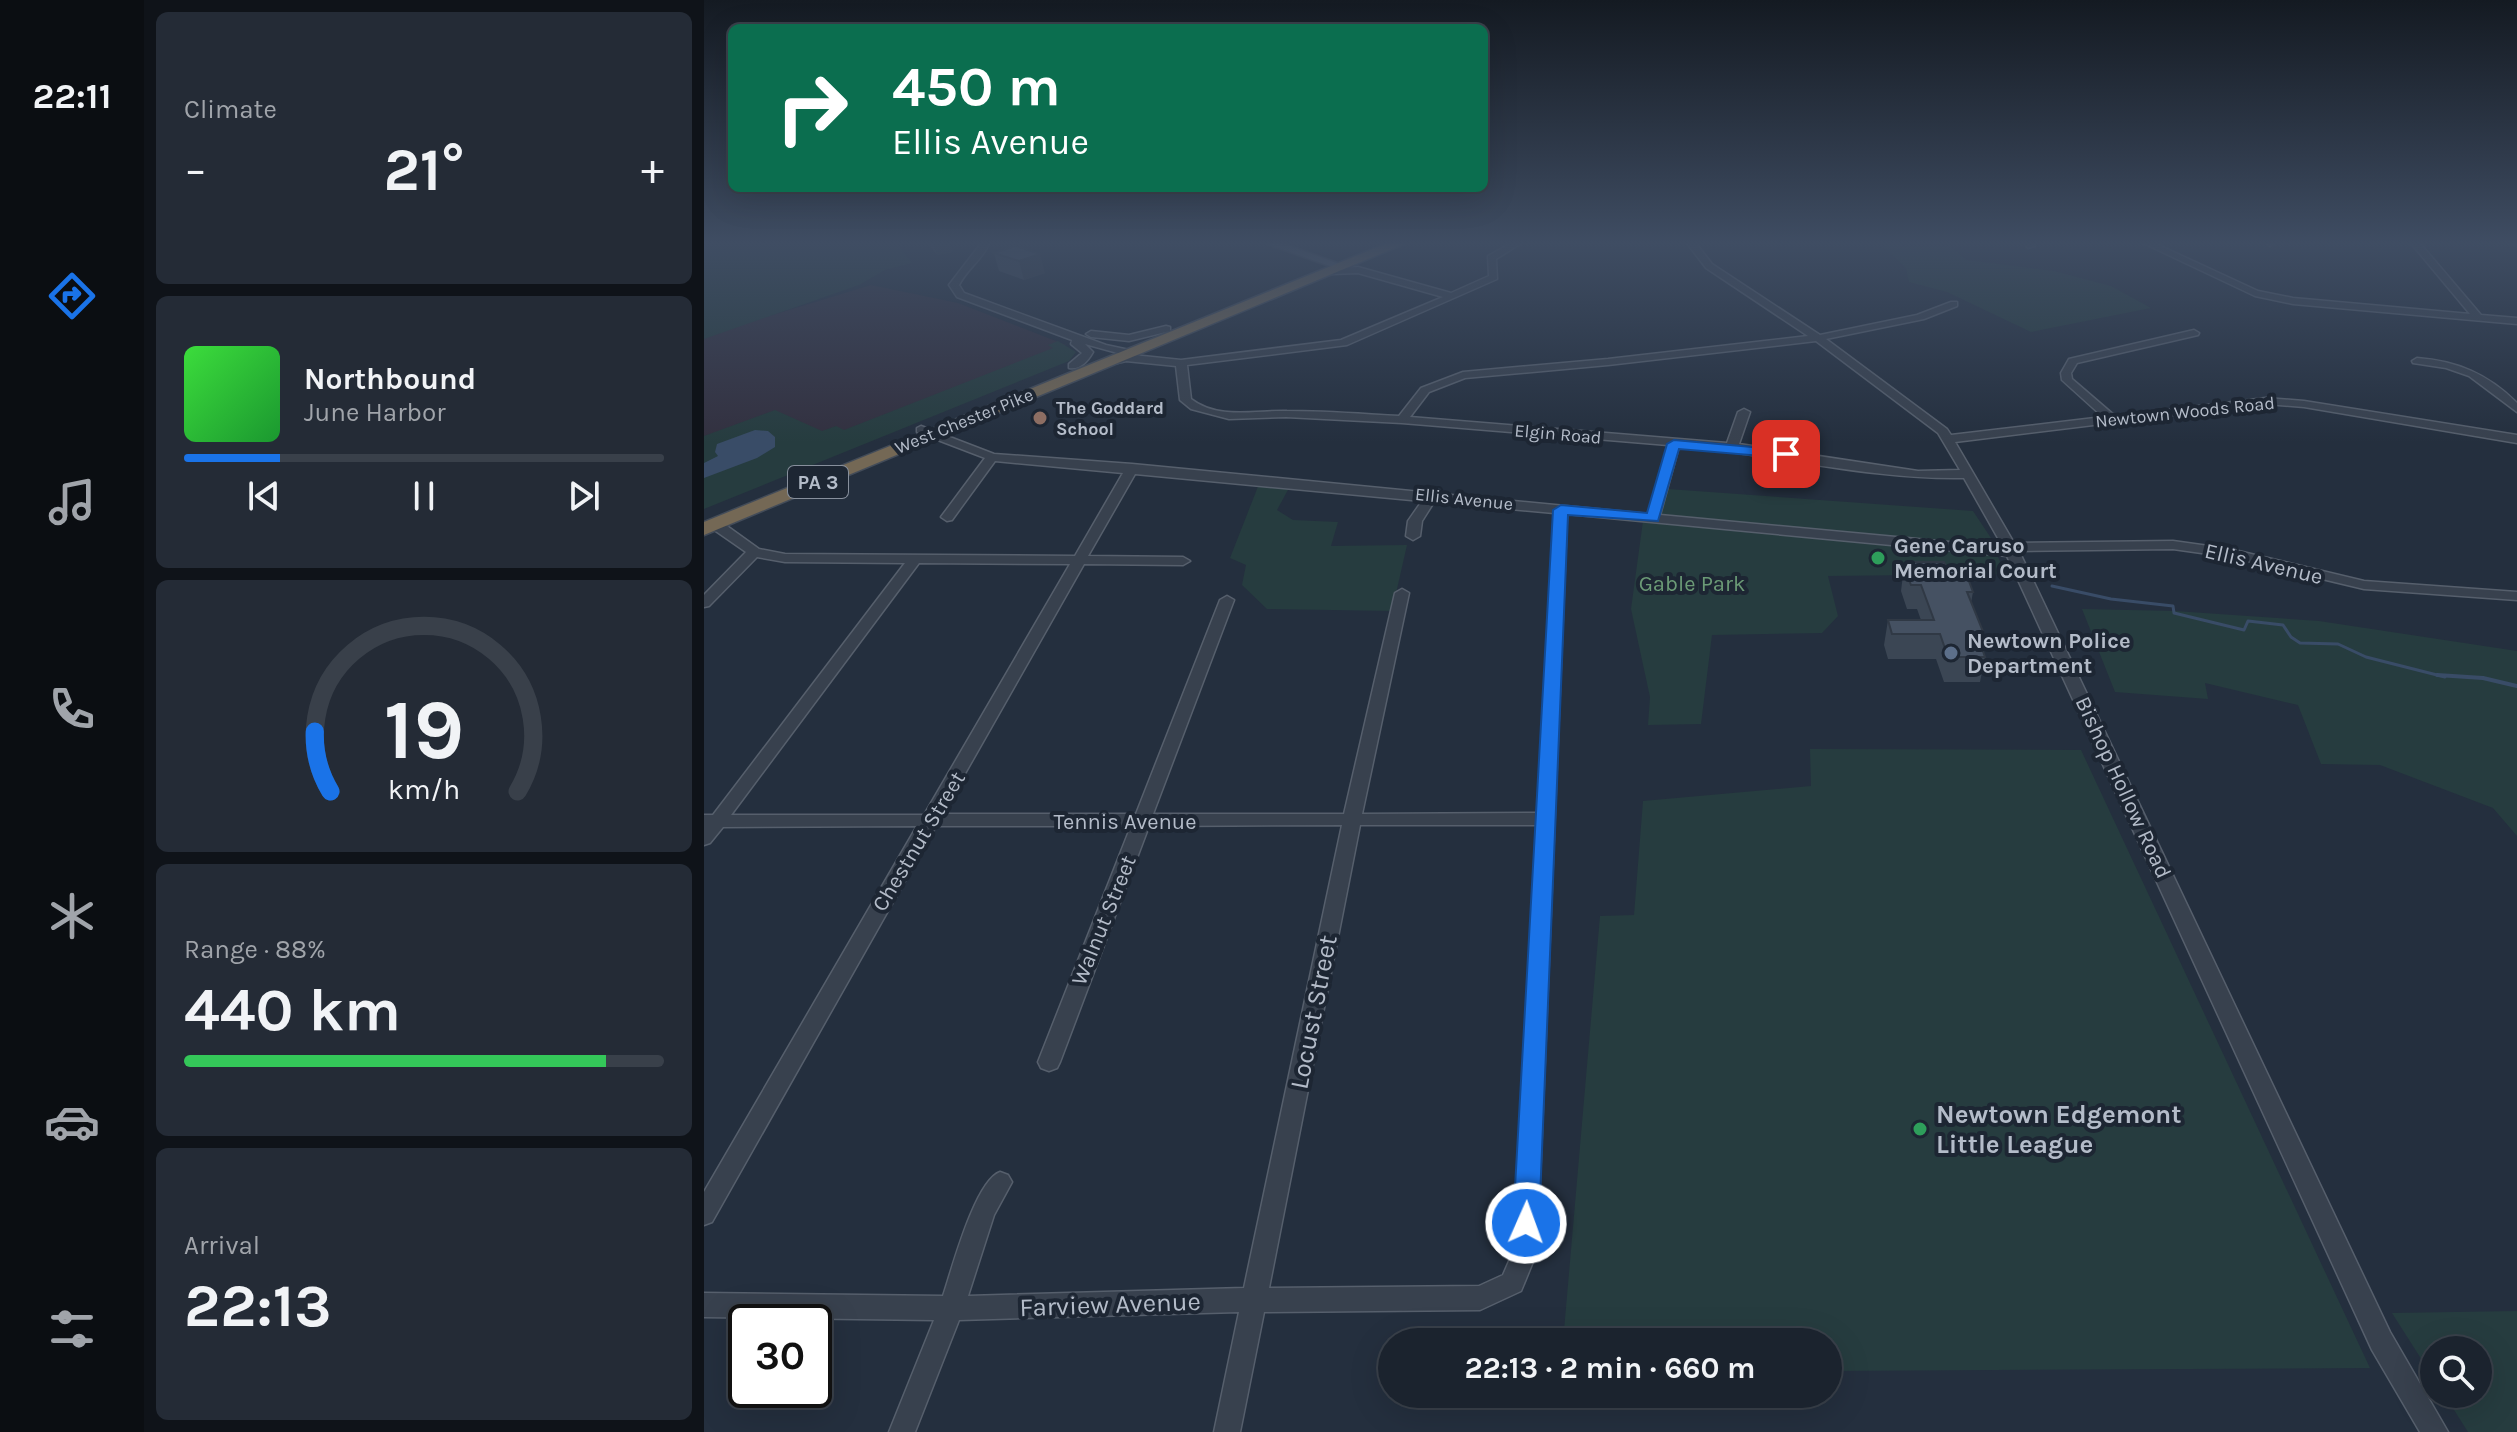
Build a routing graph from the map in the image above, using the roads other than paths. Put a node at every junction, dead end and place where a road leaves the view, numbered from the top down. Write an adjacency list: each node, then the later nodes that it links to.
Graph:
1 (996, 309): 13 (street)
2 (1021, 309): 15 (street)
3 (1216, 309): 12 (highway, West Chester Pike / PA 3)
4 (1238, 309): 17 (highway, West Chester Pike / PA 3)
5 (1422, 309): 19 (street)
6 (1774, 309): 16 (street, Bishop Hollow Road)
7 (1941, 309): 16 (street)
8 (2389, 309): 10 (street)
9 (2471, 309): 10 (street)
10 (2477, 316): 11 (street)
11 (2517, 321)
12 (1166, 329): 15 (street); 17 (highway, West Chester Pike / PA 3)
13 (1052, 330): 17 (street); 20 (street)
14 (2194, 333): 23 (street)
15 (1091, 334): 17 (street)
16 (1818, 338): 24 (street); 26 (street, Bishop Hollow Road)
17 (1128, 353): 19 (street); 20 (highway, West Chester Pike / PA 3); 25 (highway, West Chester Pike / PA 3)
18 (2417, 361): 21 (street)
19 (1181, 363): 24 (street, Elgin Road)
20 (1073, 366): 25 (highway, West Chester Pike / PA 3)
21 (2517, 409)
22 (1744, 412): 29 (street)
23 (2112, 419): 26 (street, Newtown Woods Road); 27 (street, Newtown Woods Road)
24 (1402, 420): 28 (street, Elgin Road)
25 (926, 432): 30 (street, Ellis Avenue); 37 (highway, West Chester Pike / PA 3)
26 (1948, 439): 32 (street, Bishop Hollow Road)
27 (2517, 439)
28 (1674, 444): 29 (street, Elgin Road); 36 (street)
29 (1732, 447): 32 (street, Elgin Road)
30 (992, 457): 31 (street, Ellis Avenue); 35 (street)
31 (1132, 468): 33 (street, Ellis Avenue); 42 (street, Chestnut Street)
32 (1970, 474): 39 (street, Bishop Hollow Road)
33 (1431, 496): 34 (street, Ellis Avenue); 38 (street)
34 (1561, 510): 36 (street, Ellis Avenue); 49 (street)
35 (947, 517)
36 (1653, 518): 39 (street, Ellis Avenue)
37 (708, 524): 40 (street)
38 (1413, 536)
39 (2011, 549): 45 (street, Ellis Avenue); 62 (street, Bishop Hollow Road)
40 (755, 552): 41 (street); 47 (street)
41 (915, 559): 42 (street); 51 (street)
42 (1078, 560): 43 (street); 50 (street, Chestnut Street)
43 (1183, 561)
44 (1402, 593): 48 (street, Locust Street)
45 (2517, 596)
46 (1227, 600): 52 (street, Walnut Street)
47 (704, 603)
48 (1352, 819): 49 (street, Tennis Avenue); 52 (street, Tennis Avenue); 57 (street, Locust Street)
49 (1545, 819): 57 (street, Farview Avenue)
50 (932, 820): 51 (street, Tennis Avenue); 52 (street, Tennis Avenue); 56 (street, Chestnut Street)
51 (711, 821): 53 (street)
52 (1144, 821): 54 (street, Walnut Street)
53 (704, 839)
54 (1049, 1062)
55 (1000, 1182): 59 (street)
56 (704, 1214)
57 (1256, 1300): 59 (street, Farview Avenue); 61 (street, Locust Street)
58 (704, 1305): 59 (street, Farview Avenue)
59 (951, 1308): 60 (street)
60 (902, 1432)
61 (1227, 1432)
62 (2435, 1432)

